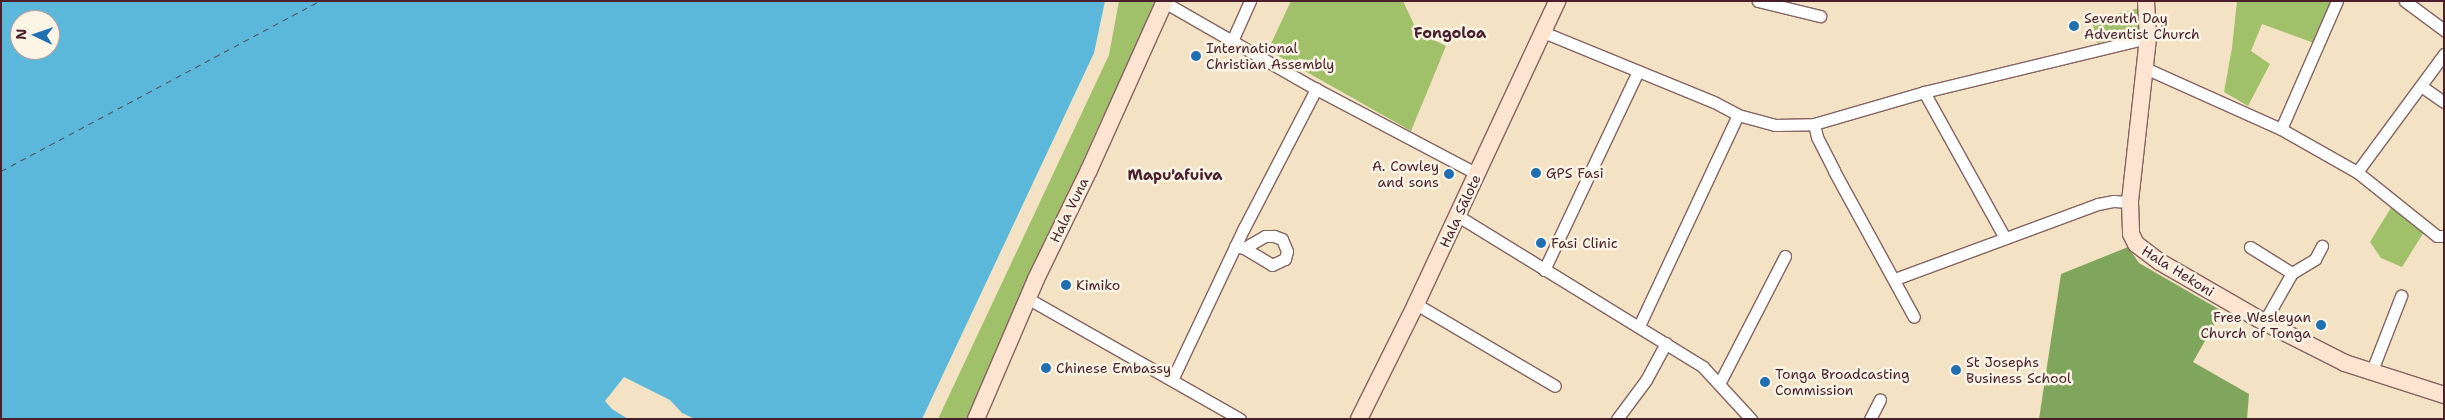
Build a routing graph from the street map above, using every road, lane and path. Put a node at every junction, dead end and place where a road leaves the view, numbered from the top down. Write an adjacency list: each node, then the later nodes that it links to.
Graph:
1 (1250, 1): 12 (street)
2 (1557, 1): 10 (main road, Hala Sālote)
3 (1758, 1): 8 (street)
4 (2146, 1): 11 (main road, Hala Hekoni)
5 (2337, 1): 22 (street)
6 (2405, 1): 9 (street)
7 (1164, 2): 12 (street); 36 (main road, Hala Vuna)
8 (1820, 16)
9 (2444, 30)
10 (1543, 32): 15 (street); 24 (main road, Hala Sālote)
11 (2148, 38): 14 (main road, Hala Hekoni); 18 (street)
12 (1232, 41): 17 (street)
13 (2444, 54): 16 (street)
14 (2145, 68): 22 (street); 25 (main road, Hala Hekoni)
15 (1638, 71): 20 (street); 32 (street)
16 (2421, 86): 19 (street); 23 (street)
17 (1316, 89): 24 (street); 43 (street)
18 (1924, 92): 21 (street); 28 (street)
19 (2444, 102)
20 (1738, 115): 21 (street); 40 (street)
21 (1814, 124): 34 (street)
22 (2281, 129): 23 (street)
23 (2357, 172): 27 (street)
24 (1477, 174): 26 (main road, Hala Sālote)
25 (2130, 202): 28 (street); 39 (main road, Hala Hekoni)
26 (1458, 216): 32 (street); 37 (main road, Hala Sālote)
27 (2444, 236)
28 (2005, 238): 34 (street)
29 (2322, 246): 33 (street)
30 (2250, 248): 33 (street)
31 (1785, 256): 44 (street)
32 (1544, 270): 40 (street)
33 (2292, 273): 39 (street)
34 (1895, 279): 38 (street)
35 (2401, 296): 42 (street)
36 (1027, 298): 43 (street); 48 (main road, Hala Vuna)
37 (1416, 304): 45 (street); 50 (main road, Hala Sālote)
38 (1914, 317)
39 (2264, 322): 42 (main road, Hala Hekoni)
40 (1639, 326): 41 (street)
41 (1666, 343): 44 (street); 51 (street)
42 (2371, 373): 46 (main road, Hala Hekoni)
43 (1172, 380): 49 (street)
44 (1719, 384): 52 (street)
45 (1555, 386)
46 (2444, 396)
47 (1880, 399): 53 (street)
48 (976, 419)
49 (1240, 419)
50 (1359, 419)
51 (1617, 419)
52 (1752, 419)
53 (1870, 419)

